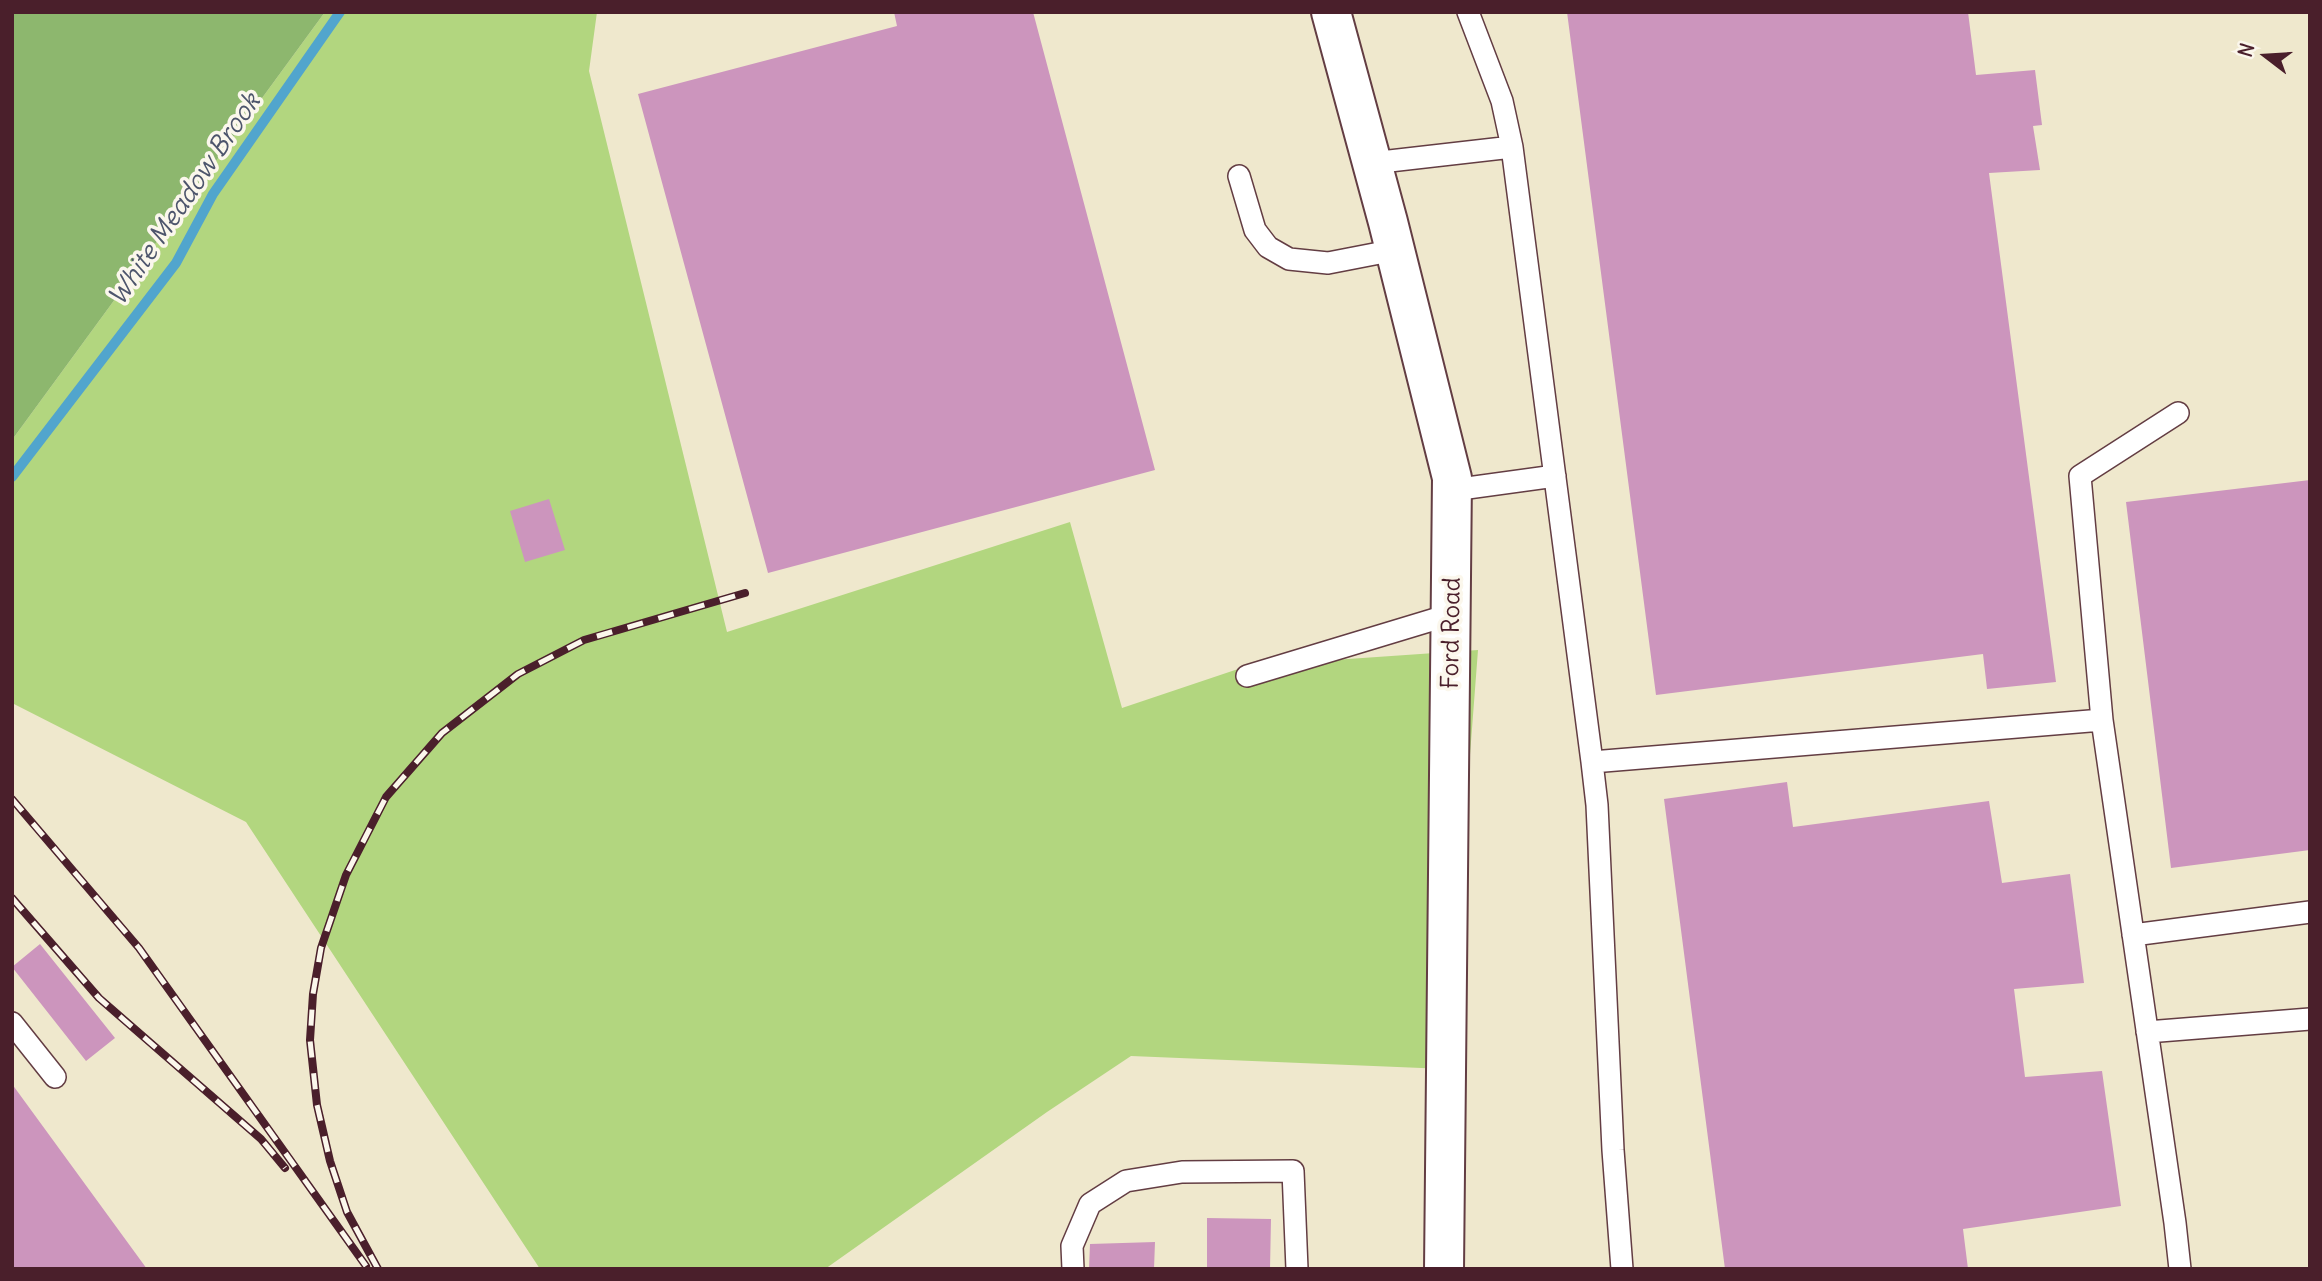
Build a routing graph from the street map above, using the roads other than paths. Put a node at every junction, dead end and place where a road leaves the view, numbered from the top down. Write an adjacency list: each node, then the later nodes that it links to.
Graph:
1 (1331, 12): 4 (street, Ford Road)
2 (1468, 12): 3 (lane)
3 (1512, 147): 4 (lane); 8 (lane)
4 (1372, 163): 6 (street, Ford Road)
5 (1240, 176): 6 (lane)
6 (1395, 250): 9 (street, Ford Road)
7 (2178, 412): 12 (lane)
8 (1555, 476): 9 (lane); 13 (lane)
9 (1453, 490): 10 (street, Ford Road)
10 (1452, 614): 11 (lane); 22 (street, Ford Road)
11 (1247, 676)
12 (2102, 720): 13 (lane); 15 (lane)
13 (1592, 762): 23 (lane)
14 (2310, 912): 15 (lane)
15 (2133, 935): 18 (lane)
16 (2310, 1019): 18 (lane)
17 (12, 1023): 19 (lane)
18 (2147, 1032): 24 (lane)
19 (55, 1077)
20 (1073, 1269): 21 (lane)
21 (1297, 1269)
22 (1444, 1269)
23 (1622, 1269)
24 (2180, 1269)

